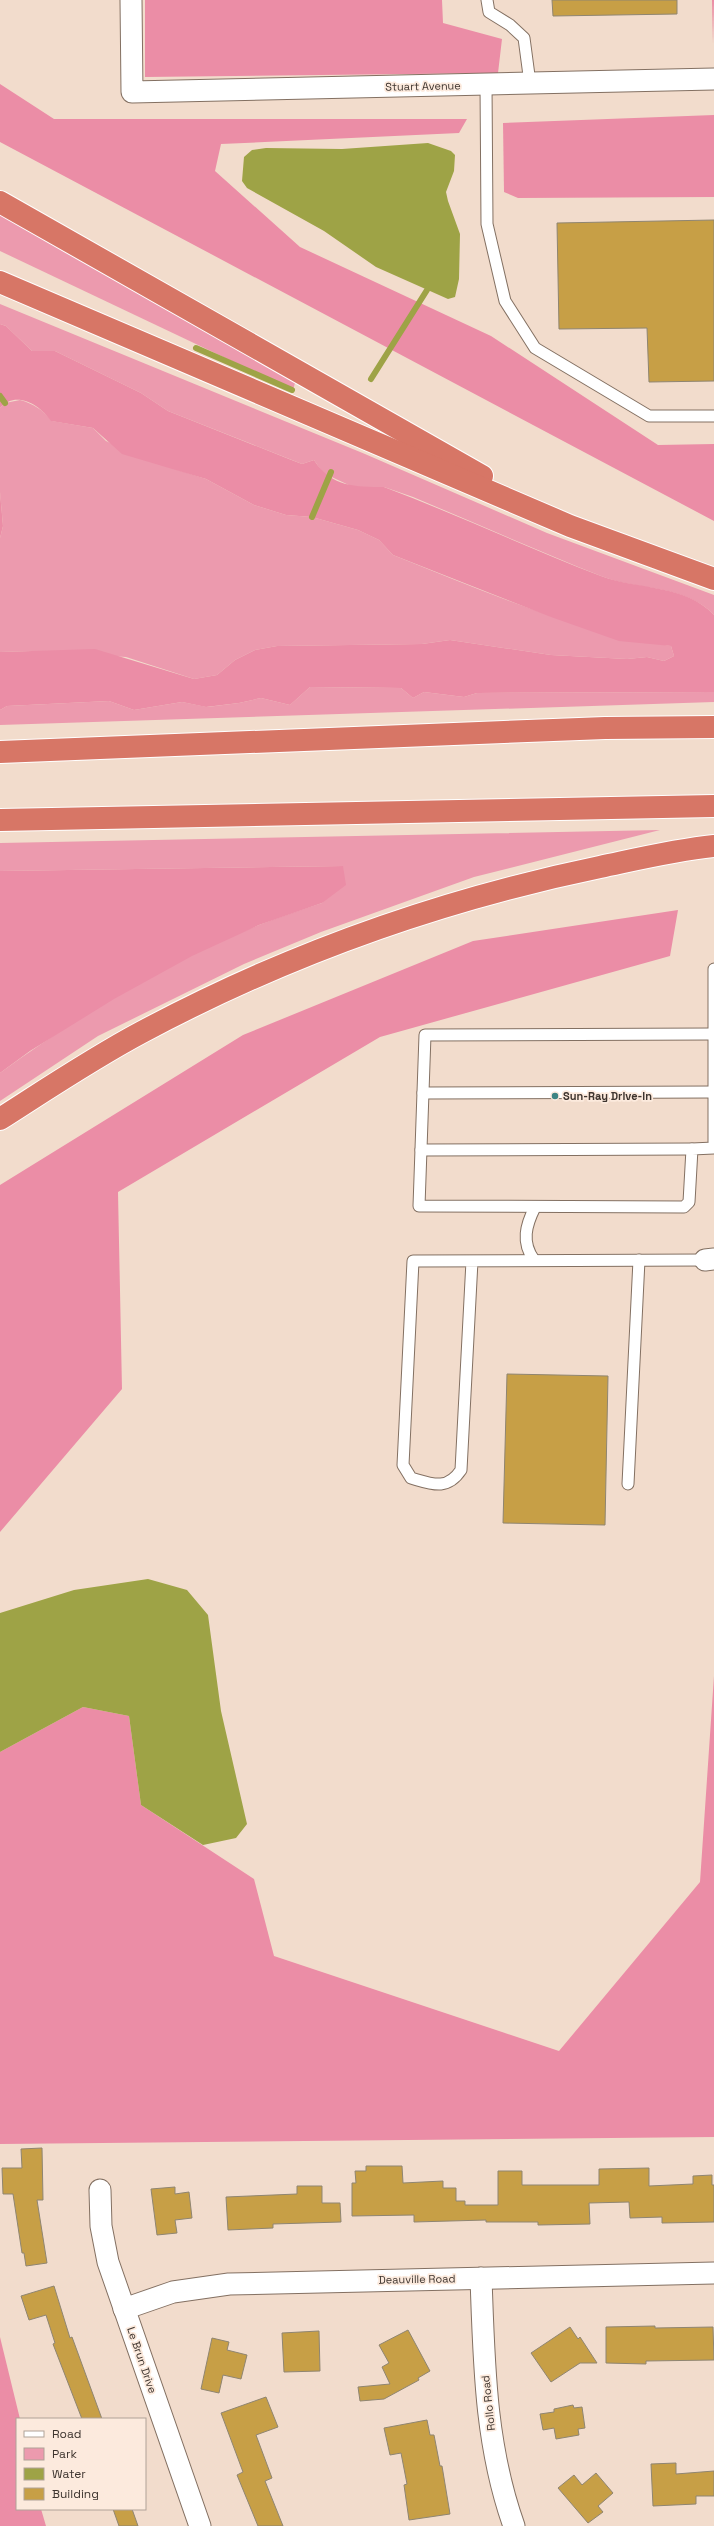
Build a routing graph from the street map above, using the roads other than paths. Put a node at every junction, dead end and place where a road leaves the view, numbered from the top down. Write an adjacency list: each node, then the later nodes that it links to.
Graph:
1 (131, 0): 5 (street, Stuart Avenue)
2 (487, 0): 4 (lane)
3 (714, 79): 4 (street, Stuart Avenue)
4 (530, 83): 5 (street, Stuart Avenue)
5 (486, 84): 8 (lane)
6 (0, 202): 9 (highway)
7 (0, 282): 9 (highway)
8 (714, 416)
9 (570, 526): 10 (highway)
10 (714, 579)
11 (714, 727): 12 (highway)
12 (0, 752)
13 (714, 806): 14 (highway)
14 (0, 820)
15 (714, 846): 20 (highway)
16 (714, 969): 17 (lane)
17 (713, 1034): 18 (lane); 19 (lane)
18 (714, 1092): 19 (lane); 21 (lane)
19 (423, 1093): 25 (lane)
20 (0, 1118)
21 (714, 1126): 22 (lane)
22 (714, 1142)
23 (714, 1148): 24 (lane)
24 (692, 1149): 25 (lane); 26 (lane)
25 (421, 1150): 26 (lane)
26 (535, 1207): 27 (lane)
27 (534, 1260): 28 (lane); 30 (lane)
28 (639, 1260): 29 (lane); 31 (lane)
29 (710, 1260)
30 (472, 1261): 30 (lane)
31 (628, 1484)
32 (100, 2190): 35 (street, Le Brun Drive)
33 (714, 2273): 34 (street, Deauville Road)
34 (481, 2278): 35 (street, Deauville Road); 37 (street, Rollo Road)
35 (124, 2309): 36 (street, Le Brun Drive)
36 (200, 2526)
37 (514, 2526)

